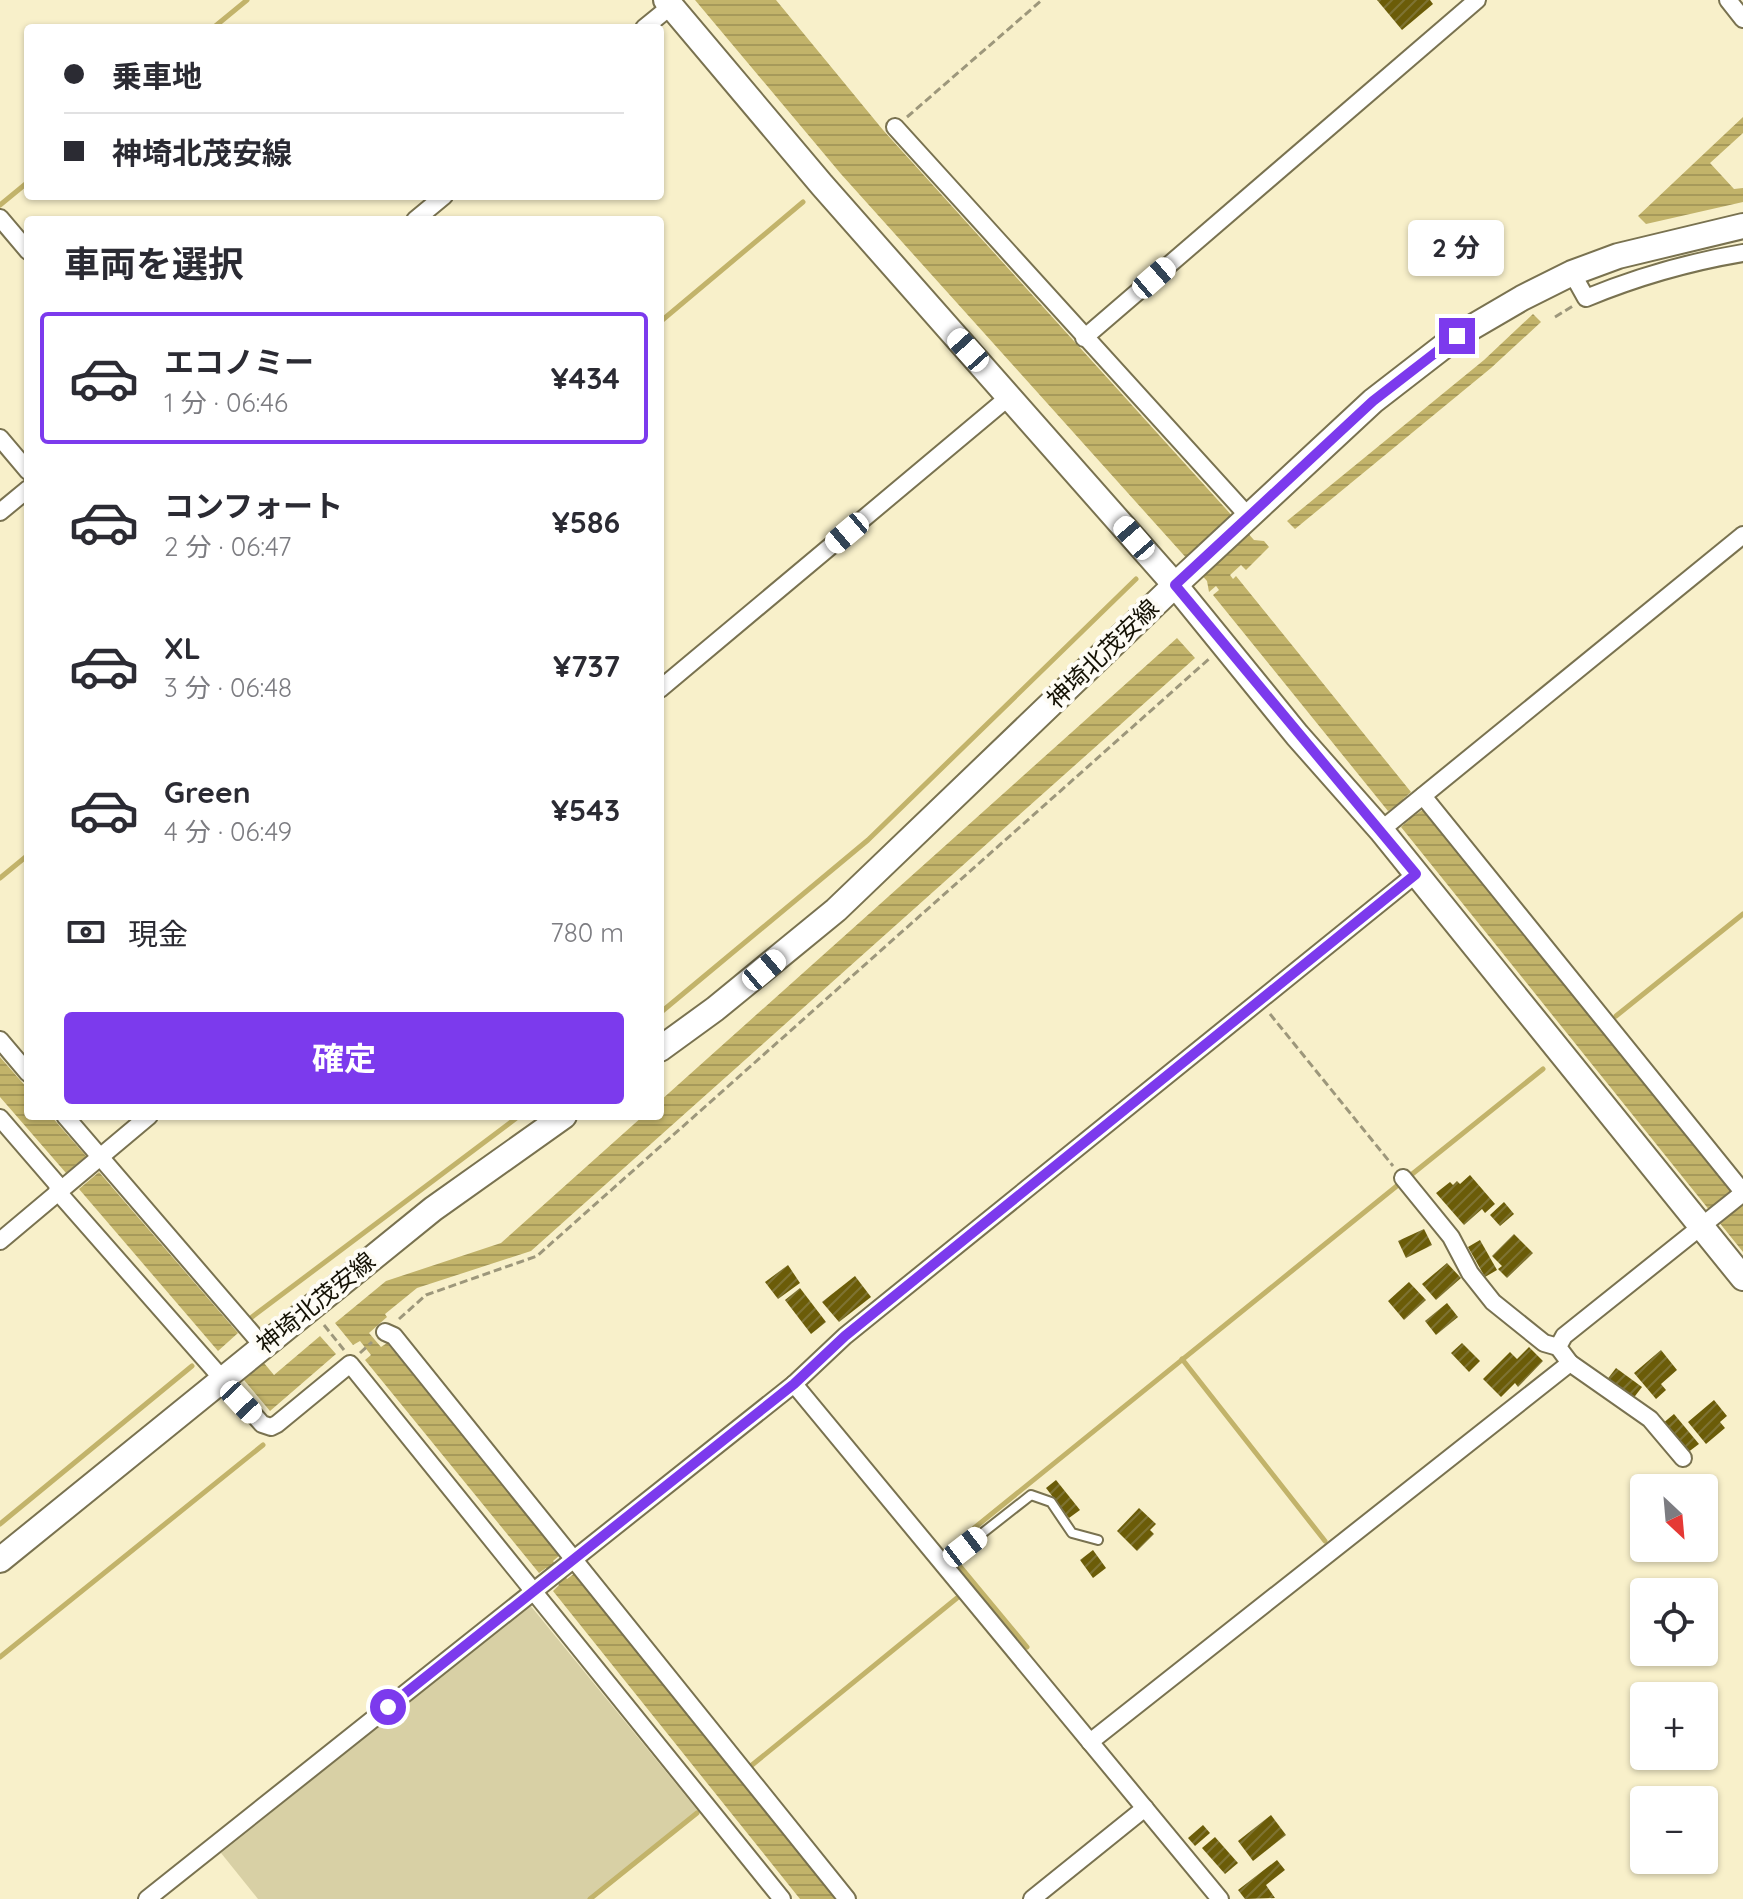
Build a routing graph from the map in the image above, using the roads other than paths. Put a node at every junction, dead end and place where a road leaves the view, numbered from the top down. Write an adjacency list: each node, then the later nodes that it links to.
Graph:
1 (1477, 0): 14 (street)
2 (1728, 0): 4 (street)
3 (668, 3): 5 (street); 15 (main road)
4 (1743, 19)
5 (648, 24)
6 (895, 127): 14 (street)
7 (439, 200): 8 (street)
8 (420, 216)
9 (0, 218): 11 (street)
10 (1743, 226): 13 (main road, 神埼北茂安線)
11 (24, 246)
12 (1743, 253): 13 (street)
13 (1572, 273): 20 (main road, 神埼北茂安線)
14 (1084, 338): 20 (street)
15 (1010, 396): 22 (main road); 23 (street)
16 (0, 438): 17 (street)
17 (24, 466)
18 (24, 492): 19 (street)
19 (0, 512)
20 (1249, 517): 22 (main road, 神埼北茂安線)
21 (1743, 535): 24 (street)
22 (1182, 579): 25 (main road); 28 (main road, 神埼北茂安線)
23 (664, 686)
24 (1412, 806): 25 (street); 37 (street)
25 (1381, 830): 26 (main road)
26 (1416, 874): 38 (main road); 46 (street)
27 (0, 1040): 29 (street)
28 (664, 1046)
29 (24, 1068)
30 (0, 1118): 36 (street)
31 (68, 1120): 34 (street)
32 (144, 1120): 34 (street)
33 (558, 1120): 42 (main road, 神埼北茂安線)
34 (100, 1157): 36 (street); 42 (street)
35 (1403, 1178): 43 (street)
36 (58, 1192): 39 (street); 45 (street)
37 (1742, 1194): 38 (street)
38 (1706, 1223): 40 (main road); 43 (street)
39 (0, 1241)
40 (1743, 1278)
41 (381, 1335): 51 (street)
42 (262, 1345): 45 (main road, 神埼北茂安線)
43 (1558, 1347): 44 (street)
44 (1570, 1363): 47 (street); 53 (street)
45 (221, 1380): 49 (main road, 神埼北茂安線); 52 (street)
46 (794, 1384): 50 (street); 51 (street)
47 (1683, 1458)
48 (1098, 1540): 50 (lane)
49 (0, 1560)
50 (943, 1564): 53 (street)
51 (562, 1568): 52 (street); 57 (street)
52 (533, 1591): 55 (street); 56 (street)
53 (1090, 1742): 54 (street)
54 (1145, 1808): 58 (street); 59 (street)
55 (147, 1899)
56 (782, 1899)
57 (847, 1899)
58 (1032, 1899)
59 (1220, 1899)

